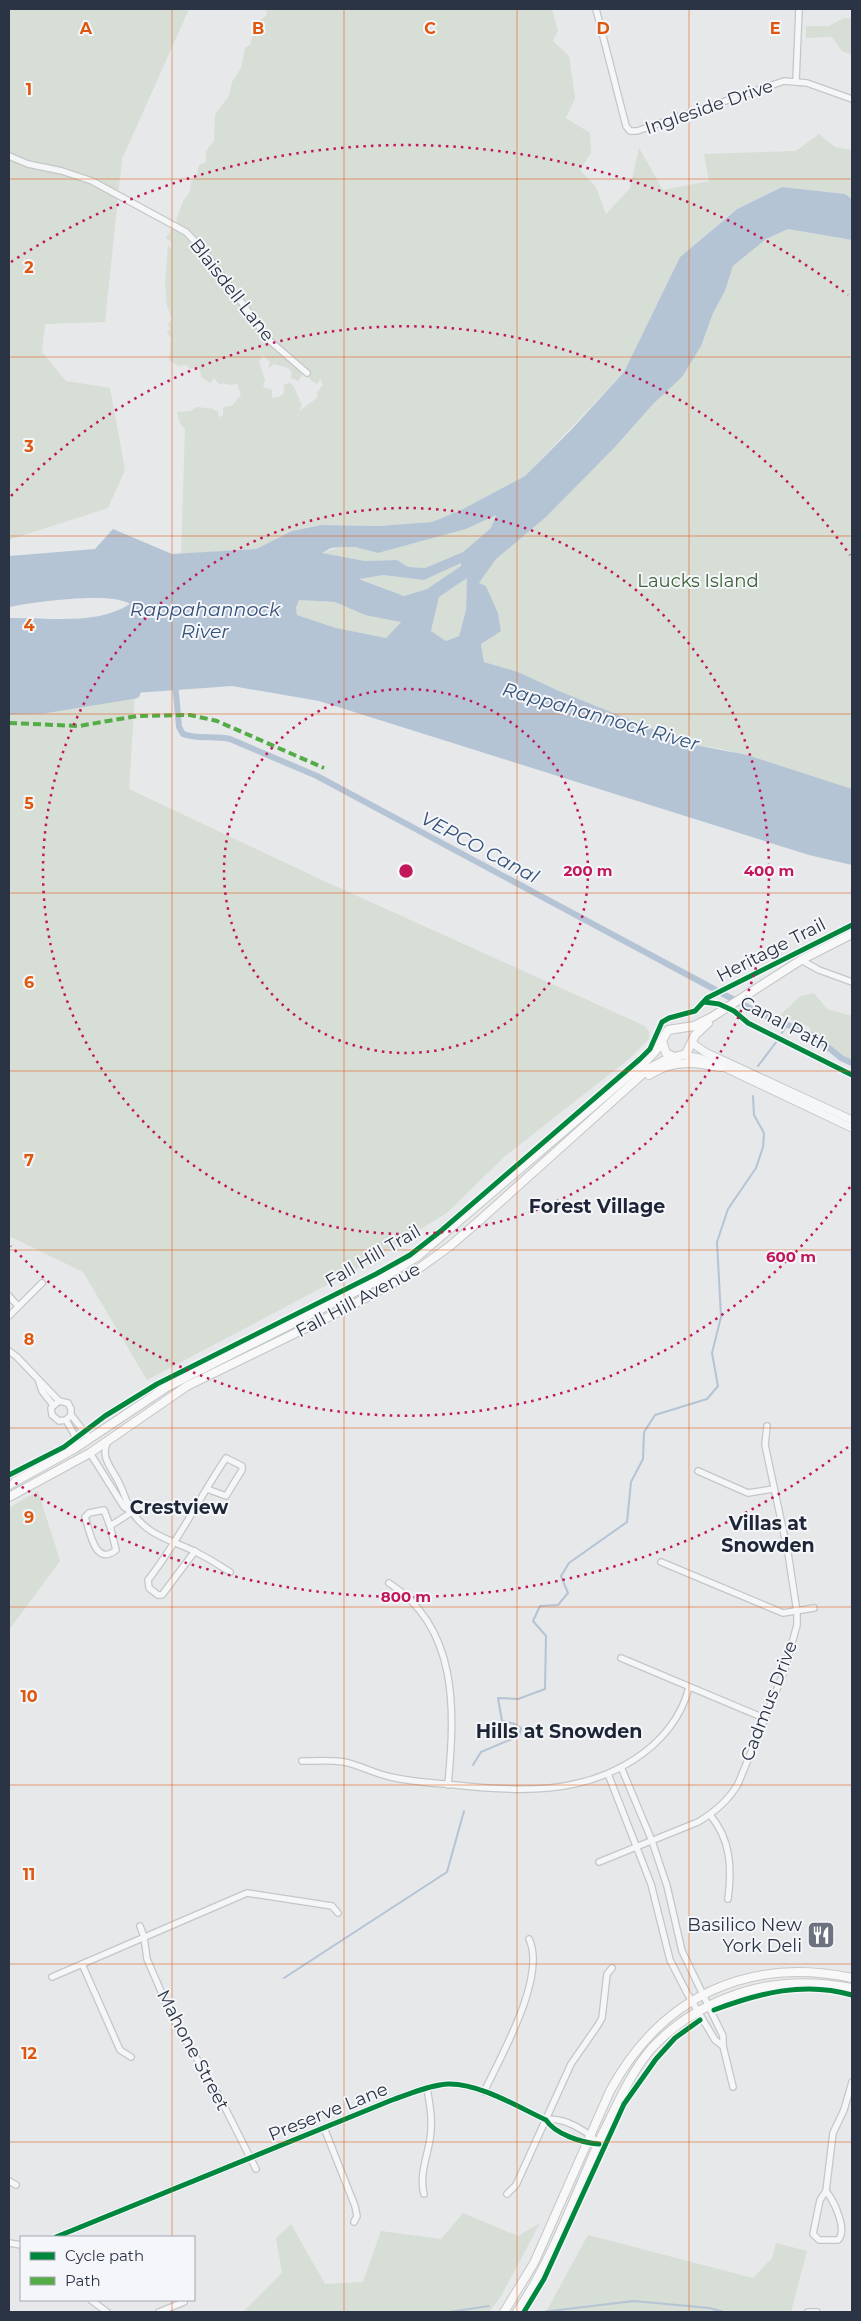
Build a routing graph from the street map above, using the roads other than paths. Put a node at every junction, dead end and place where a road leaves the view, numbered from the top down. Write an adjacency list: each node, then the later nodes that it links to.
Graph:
1 (596, 9): 3 (street, Ingleside Drive)
2 (799, 9): 3 (street)
3 (796, 81): 4 (street, Ingleside Drive)
4 (852, 99)
5 (9, 156): 6 (street, Blaisdell Lane)
6 (307, 373)
7 (852, 934): 8 (main road, Fall Hill Avenue)
8 (801, 960): 9 (street); 10 (main road, Fall Hill Avenue)
9 (852, 982)
10 (715, 1015): 11 (main road, Fall Hill Avenue); 13 (main road, Fall Hill Avenue)
11 (680, 1028): 12 (main road, Fall Hill Avenue); 13 (main road)
12 (662, 1041): 15 (main road); 31 (main road, Fall Hill Avenue)
13 (692, 1042): 14 (main road, Fall Hill Avenue); 18 (street)
14 (684, 1055): 15 (main road, Fall Hill Avenue); 16 (street)
15 (674, 1057): 17 (main road, Fall Hill Avenue)
16 (722, 1067): 17 (main road); 19 (street)
17 (610, 1105): 32 (main road, Fall Hill Avenue)
18 (852, 1120)
19 (852, 1128)
20 (42, 1283): 22 (street)
21 (9, 1296): 22 (street)
22 (18, 1306): 23 (street)
23 (9, 1316)
24 (9, 1351): 25 (street)
25 (39, 1380): 26 (street); 27 (street)
26 (59, 1401): 27 (street); 28 (street)
27 (53, 1406): 29 (street)
28 (71, 1415): 29 (street); 31 (street)
29 (66, 1420): 33 (street)
30 (767, 1426): 38 (street, Cadmus Drive)
31 (90, 1439): 33 (main road, Fall Hill Avenue); 34 (main road)
32 (108, 1440): 34 (main road, Fall Hill Avenue); 40 (street)
33 (74, 1449): 36 (main road, Fall Hill Avenue)
34 (90, 1453): 39 (main road, Fall Hill Avenue); 40 (street)
35 (698, 1471): 38 (street)
36 (9, 1485)
37 (207, 1489): 37 (street); 42 (street)
38 (773, 1489): 48 (street, Cadmus Drive)
39 (9, 1497)
40 (132, 1512): 41 (street); 42 (street)
41 (110, 1526): 41 (street)
42 (175, 1543): 43 (street); 43 (street)
43 (195, 1551): 45 (street)
44 (661, 1562): 48 (street)
45 (230, 1572)
46 (389, 1583): 55 (street)
47 (814, 1608): 48 (street)
48 (798, 1612): 51 (street, Cadmus Drive)
49 (620, 1658): 50 (street)
50 (689, 1687): 51 (street); 53 (street)
51 (764, 1718): 56 (street, Cadmus Drive)
52 (302, 1761): 55 (street)
53 (621, 1767): 54 (street); 57 (street)
54 (608, 1774): 55 (street); 58 (street)
55 (448, 1785)
56 (710, 1815): 57 (street, Cadmus Drive); 60 (street)
57 (652, 1841): 58 (street, Cadmus Drive); 70 (street)
58 (638, 1846): 59 (street, Cadmus Drive); 71 (street)
59 (599, 1862)
60 (728, 1899)
61 (338, 1913): 63 (street)
62 (140, 1926): 63 (street, Mahone Street)
63 (144, 1937): 65 (street); 86 (street, Mahone Street)
64 (529, 1939): 79 (street)
65 (82, 1964): 67 (street); 75 (street)
66 (612, 1968): 81 (street)
67 (52, 1977)
68 (852, 1978): 70 (main road)
69 (852, 1988): 72 (main road)
70 (702, 1996): 71 (main road); 72 (street)
71 (692, 2001): 73 (street); 83 (main road)
72 (707, 2007): 73 (main road); 74 (street)
73 (699, 2011): 74 (street); 85 (main road)
74 (723, 2046): 77 (street)
75 (131, 2057)
76 (852, 2082): 80 (street)
77 (733, 2087)
78 (427, 2088): 79 (street, Preserve Lane); 82 (street, Preserve Lane); 91 (street)
79 (484, 2092): 81 (street, Preserve Lane)
80 (850, 2099): 90 (street)
81 (546, 2120): 83 (street, Preserve Lane); 84 (street, Preserve Lane); 92 (street)
82 (324, 2128): 86 (street, Preserve Lane); 93 (street)
83 (591, 2135): 84 (main road); 85 (street, Preserve Lane)
84 (587, 2143): 85 (street, Preserve Lane); 99 (main road)
85 (599, 2144): 100 (main road)
86 (252, 2158): 87 (street, Mahone Street); 94 (street, Preserve Lane)
87 (256, 2169)
88 (9, 2181): 89 (street)
89 (16, 2185)
90 (826, 2191): 90 (street)
91 (424, 2194)
92 (507, 2194)
93 (354, 2222)
94 (62, 2236)
95 (92, 2301): 97 (street)
96 (184, 2302): 98 (street)
97 (107, 2312)
98 (158, 2312)
99 (504, 2312)
100 (517, 2312)
101 (808, 2312): 102 (street)
102 (817, 2312)

